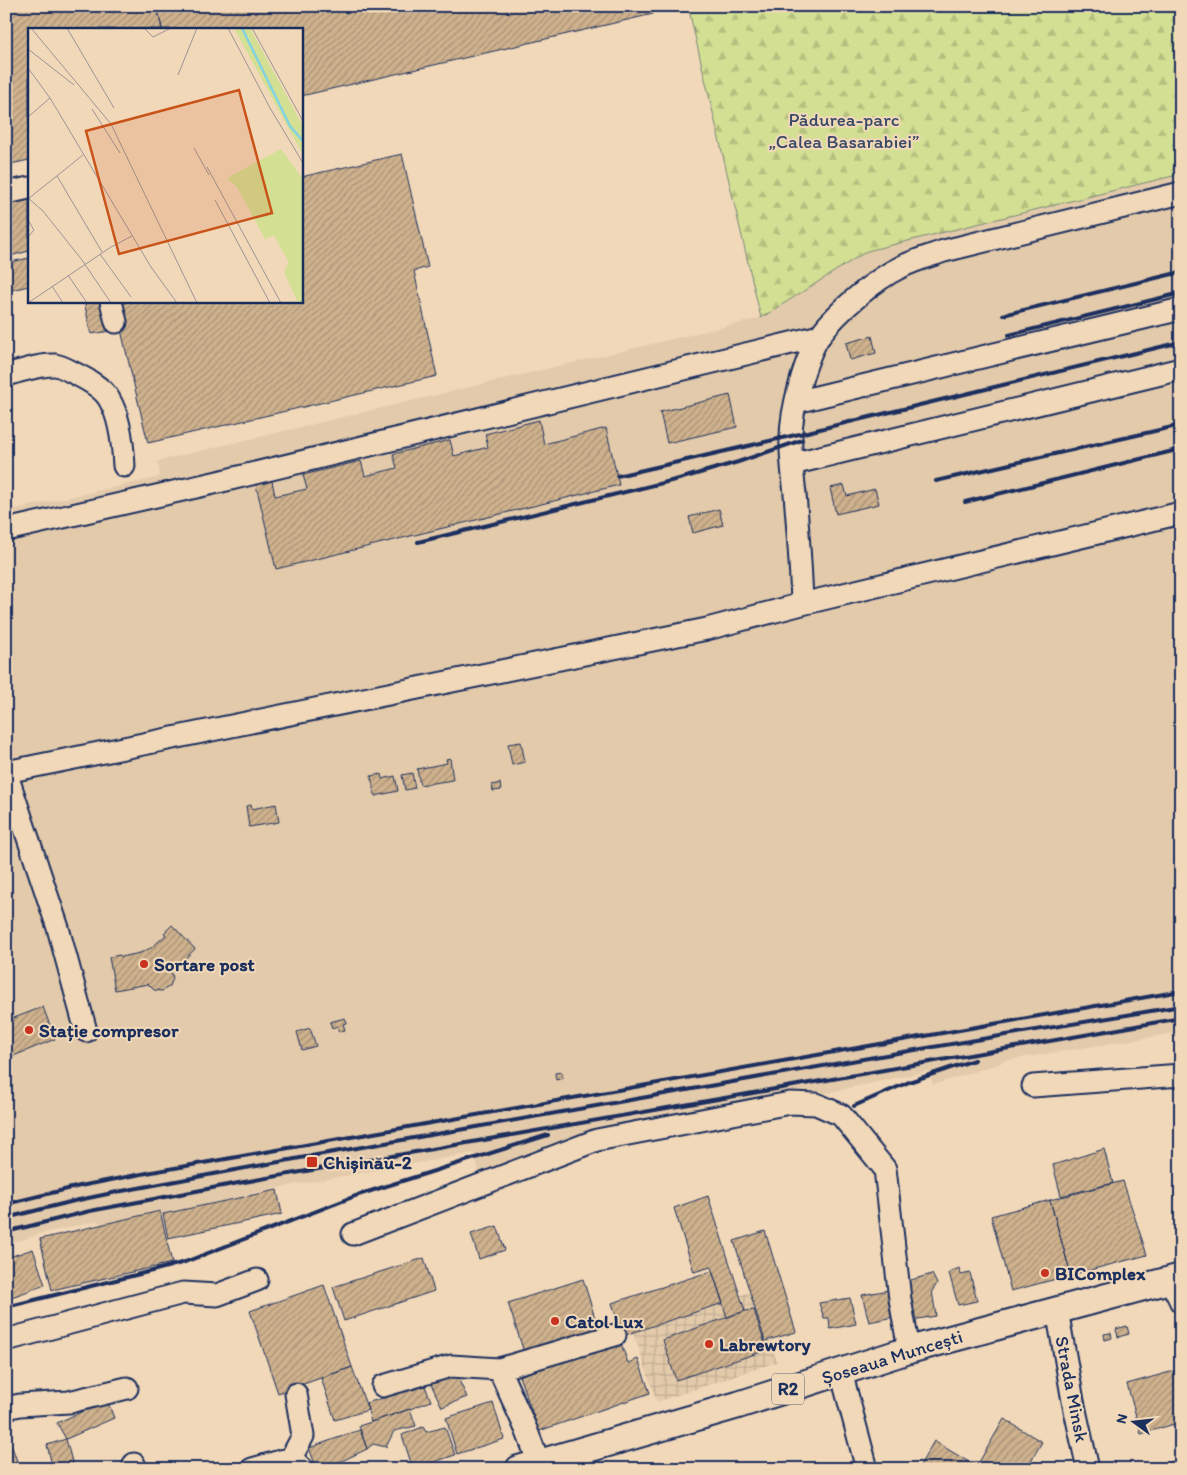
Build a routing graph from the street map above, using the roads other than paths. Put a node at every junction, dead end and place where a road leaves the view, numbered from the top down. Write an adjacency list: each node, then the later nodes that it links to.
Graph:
1 (28, 188): 2 (street)
2 (6, 193)
3 (1181, 193): 7 (street)
4 (111, 302): 6 (street)
5 (1181, 310): 10 (street)
6 (116, 322)
7 (820, 336): 10 (street); 14 (street)
8 (1181, 369): 11 (street)
9 (6, 375): 12 (street)
10 (796, 402): 11 (street)
11 (792, 464): 15 (street)
12 (124, 466)
13 (1181, 513): 15 (street)
14 (6, 530)
15 (802, 604): 16 (street)
16 (6, 772): 17 (street)
17 (86, 1031)
18 (1181, 1075): 19 (street)
19 (1033, 1086)
20 (353, 1234): 26 (street)
21 (257, 1280): 25 (street)
22 (1177, 1287): 23 (main road, Șoseaua Muncești / R2)
23 (1057, 1310): 26 (main road, Șoseaua Muncești / R2); 37 (street, Strada Minsk)
24 (615, 1335): 27 (street)
25 (6, 1340)
26 (909, 1350): 28 (main road, Șoseaua Muncești / R2)
27 (499, 1369): 29 (street); 34 (street)
28 (841, 1372): 34 (main road, Șoseaua Muncești / R2); 36 (street)
29 (383, 1386)
30 (127, 1388): 32 (street)
31 (296, 1394): 33 (street)
32 (6, 1408)
33 (297, 1463): 35 (street)
34 (529, 1466)
35 (252, 1469)
36 (867, 1469)
37 (1088, 1469)

